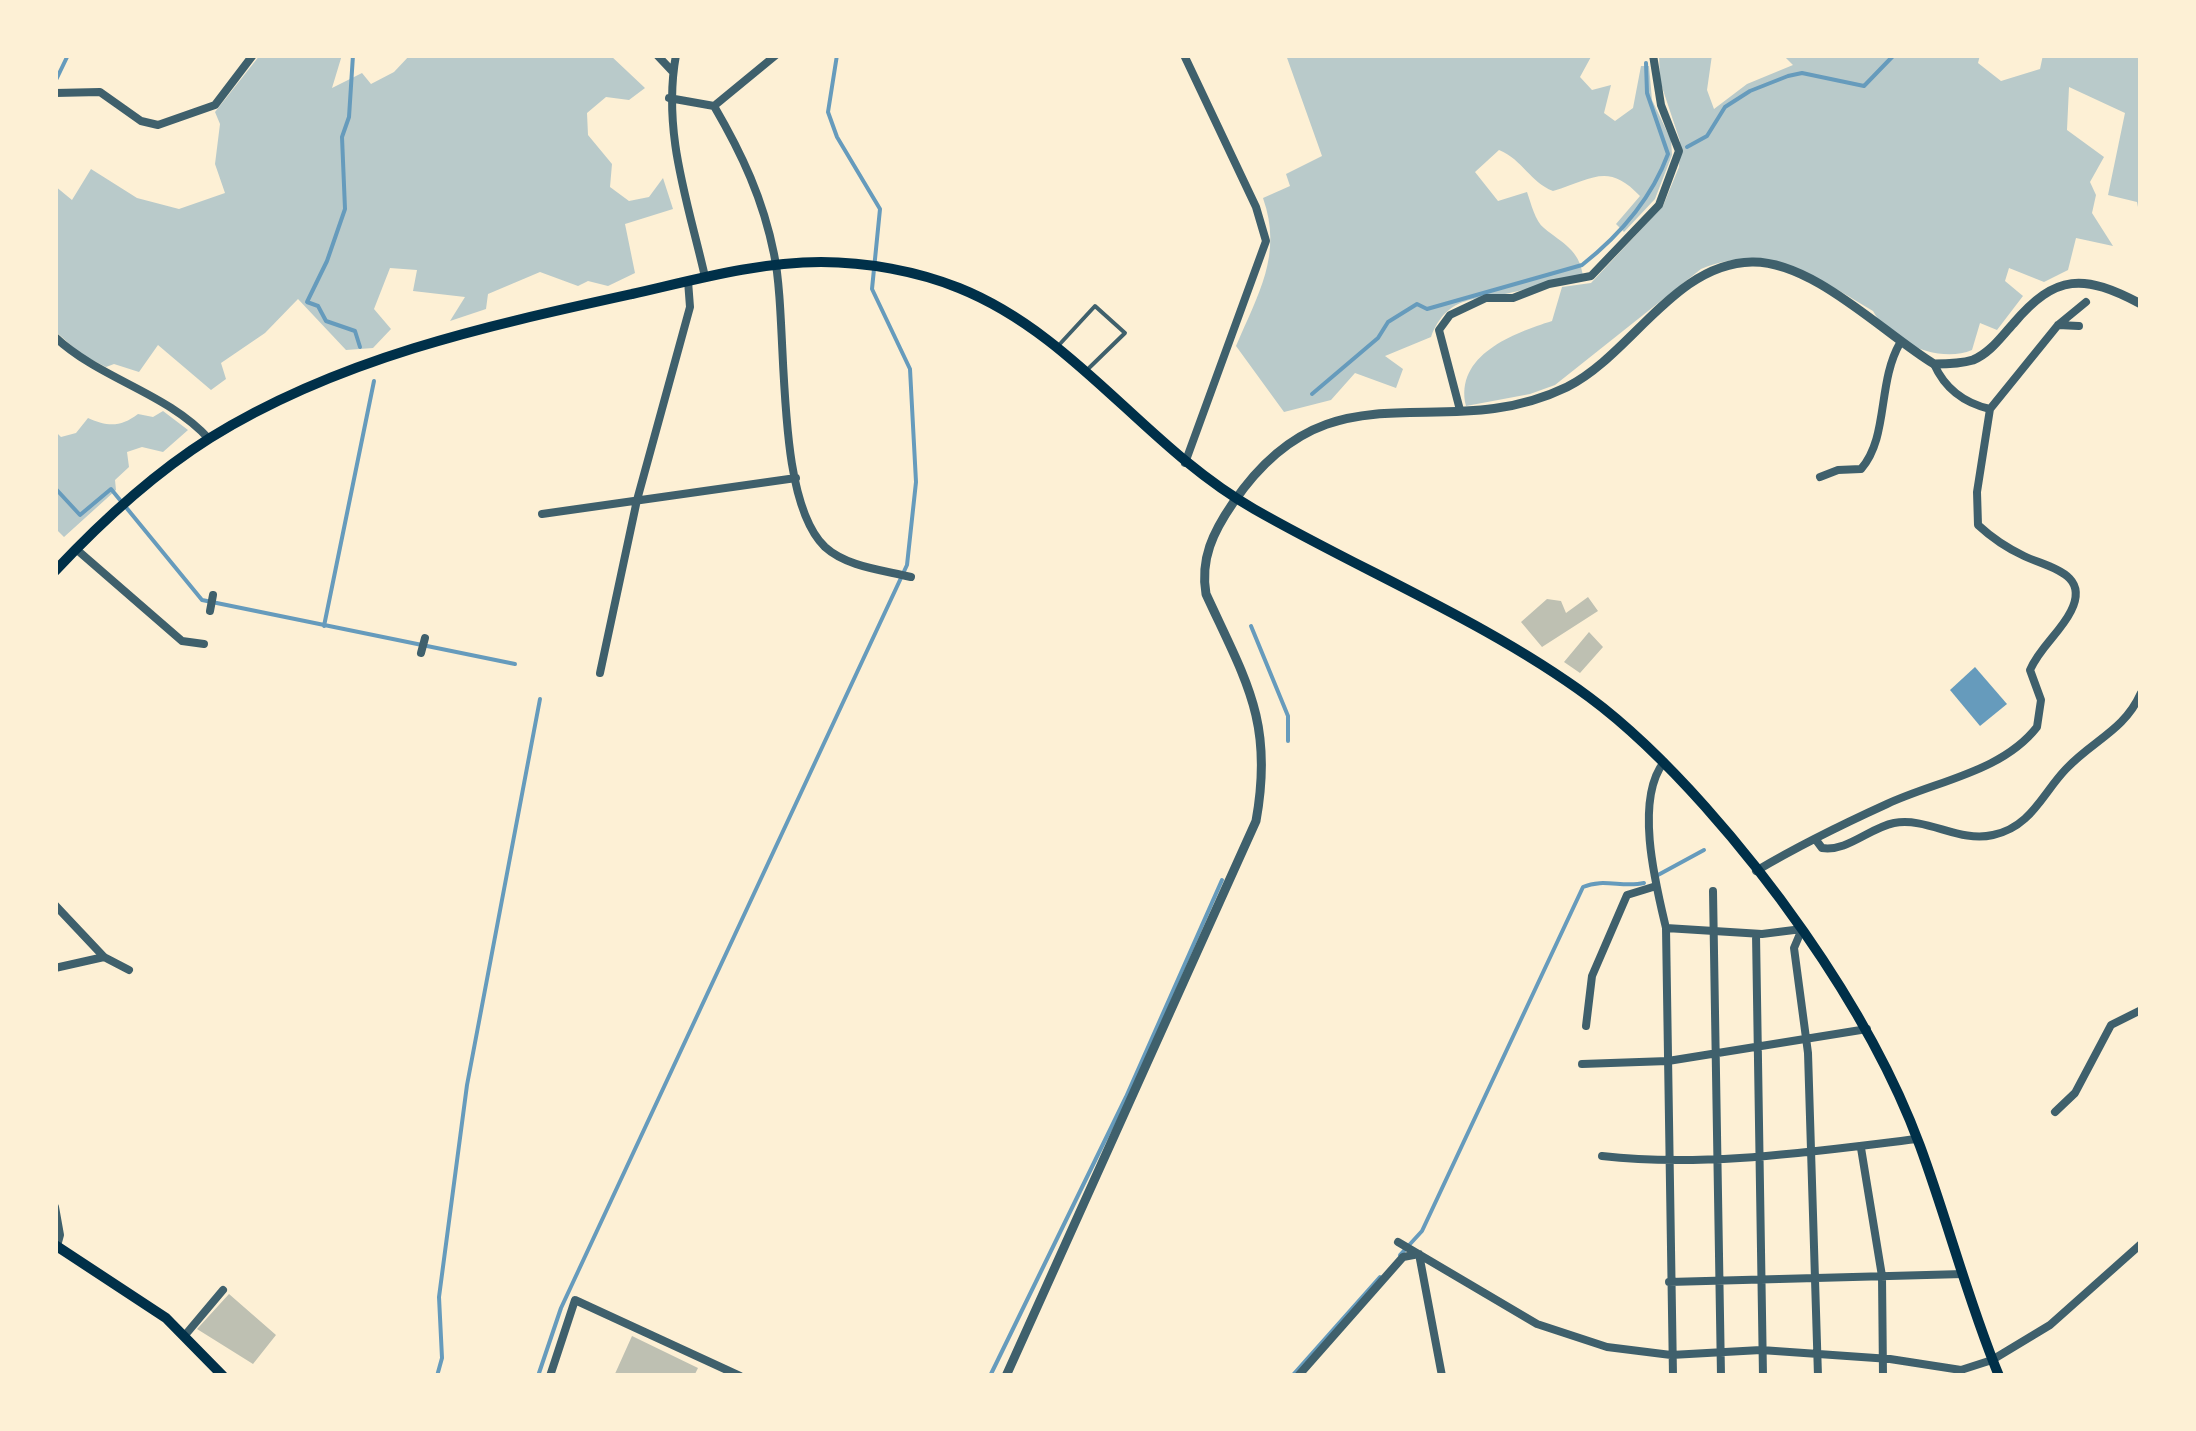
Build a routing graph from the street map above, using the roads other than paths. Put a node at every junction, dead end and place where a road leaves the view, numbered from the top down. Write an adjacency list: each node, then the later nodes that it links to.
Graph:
1 (254, 55): 8 (street)
2 (657, 55): 7 (street)
3 (676, 55): 7 (street)
4 (776, 55): 10 (street)
5 (1184, 55): 26 (street)
6 (1654, 55): 24 (street)
7 (673, 72): 9 (street)
8 (55, 93)
9 (669, 98): 10 (street); 12 (street)
10 (714, 106): 11 (street)
11 (776, 264): 12 (main road); 20 (main road); 28 (street)
12 (705, 277): 13 (main road)
13 (688, 282): 25 (main road); 30 (street)
14 (2086, 302): 16 (street)
15 (2141, 304): 21 (street)
16 (2058, 325): 17 (street); 23 (street)
17 (2079, 326)
18 (55, 338): 25 (street)
19 (1900, 342): 21 (street); 24 (street); 27 (street)
20 (1058, 346): 22 (main road); 22 (lane)
21 (1934, 364): 23 (street)
22 (1086, 371): 26 (main road)
23 (1990, 409): 43 (street)
24 (1460, 410): 29 (street)
25 (209, 439): 32 (main road)
26 (1185, 464): 29 (main road)
27 (1820, 477)
28 (796, 478): 30 (street); 34 (street)
29 (1236, 498): 42 (main road); 94 (street)
30 (637, 500): 31 (street); 40 (street)
31 (542, 514)
32 (76, 549): 33 (main road); 38 (street)
33 (55, 571)
34 (904, 575)
35 (213, 594): 36 (street)
36 (210, 611)
37 (424, 638): 39 (street)
38 (204, 644)
39 (422, 653)
40 (600, 673)
41 (2141, 693): 43 (street)
42 (1664, 762): 44 (main road); 45 (street)
43 (1816, 840): 44 (street)
44 (1756, 871): 49 (main road)
45 (1654, 887): 48 (street); 56 (street)
46 (1713, 891): 50 (street)
47 (55, 905): 52 (street)
48 (1666, 928): 50 (street); 61 (street)
49 (1802, 929): 51 (street); 57 (main road); 58 (street)
50 (1712, 931): 51 (street); 60 (street)
51 (1756, 934): 59 (street)
52 (104, 957): 53 (street); 54 (street)
53 (55, 968)
54 (129, 970)
55 (2141, 1010): 63 (street)
56 (1586, 1026)
57 (1867, 1029): 58 (street); 64 (main road)
58 (1807, 1041): 59 (street); 66 (street)
59 (1757, 1048): 60 (street); 67 (street)
60 (1716, 1053): 61 (street); 69 (street)
61 (1668, 1061): 62 (street); 70 (street)
62 (1582, 1064)
63 (2054, 1112)
64 (1918, 1139): 65 (street); 76 (main road)
65 (1861, 1148): 66 (street); 77 (street)
66 (1812, 1152): 67 (street); 79 (street)
67 (1760, 1154): 69 (street); 78 (street)
68 (1602, 1156): 70 (street)
69 (1719, 1157): 70 (street); 80 (street)
70 (1671, 1159): 81 (street)
71 (55, 1207): 74 (street)
72 (1398, 1242): 75 (street)
73 (2141, 1244): 89 (street)
74 (56, 1246): 83 (main road)
75 (1419, 1254): 87 (street); 95 (street); 96 (street)
76 (1964, 1274): 77 (street); 89 (main road)
77 (1882, 1276): 79 (street); 88 (street)
78 (1760, 1278): 79 (street); 80 (street); 84 (street)
79 (1818, 1279): 86 (street)
80 (1720, 1280): 81 (street); 85 (street)
81 (1669, 1282): 87 (street)
82 (222, 1290): 83 (street)
83 (186, 1334): 91 (main road)
84 (1761, 1350): 85 (street); 86 (street); 99 (street)
85 (1720, 1353): 87 (street); 98 (street)
86 (1818, 1354): 88 (street); 100 (street)
87 (1670, 1355): 97 (street)
88 (1882, 1359): 90 (street); 101 (street)
89 (1992, 1360): 90 (street); 102 (main road)
90 (1961, 1373)
91 (223, 1376)
92 (550, 1376): 93 (street)
93 (740, 1376)
94 (1006, 1376)
95 (1298, 1376)
96 (1442, 1376)
97 (1673, 1376)
98 (1721, 1376)
99 (1763, 1376)
100 (1818, 1376)
101 (1882, 1376)
102 (1998, 1376)

